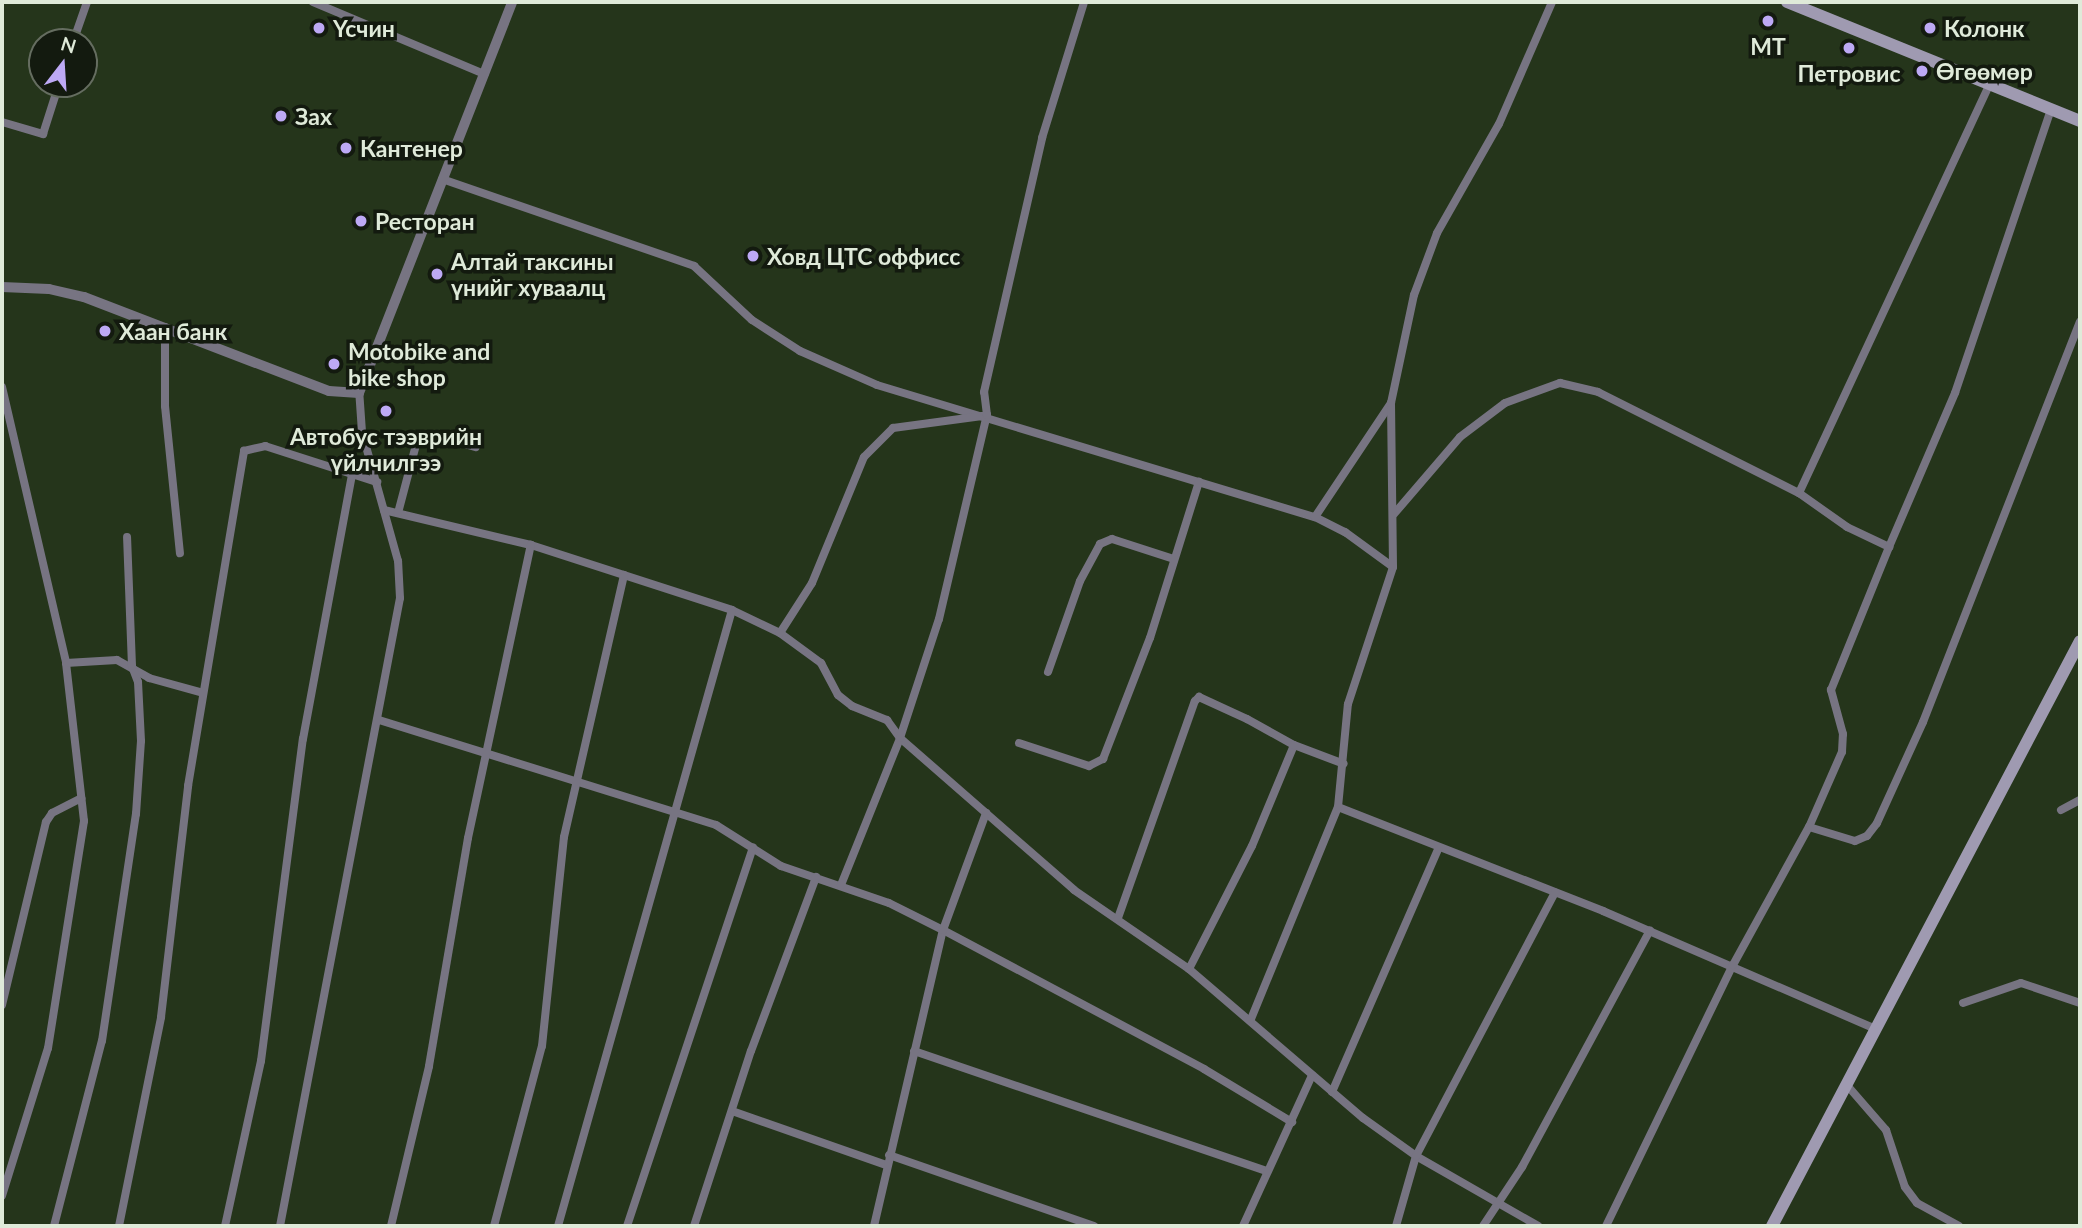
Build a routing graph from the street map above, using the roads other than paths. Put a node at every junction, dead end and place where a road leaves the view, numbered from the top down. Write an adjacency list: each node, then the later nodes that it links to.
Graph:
1 (87, 2): 7 (street)
2 (313, 2): 8 (street)
3 (512, 2): 8 (street)
4 (1084, 2): 21 (street)
5 (1552, 2): 20 (street)
6 (1787, 2): 9 (main road)
7 (78, 28)
8 (484, 74): 14 (street)
9 (1989, 85): 11 (main road); 26 (street)
10 (55, 98): 13 (street)
11 (2051, 109): 12 (main road); 33 (street)
12 (2080, 121)
13 (2, 122)
14 (442, 179): 19 (street); 21 (street)
15 (2, 287): 17 (street)
16 (2080, 322): 58 (street)
17 (165, 327): 19 (street); 34 (street)
18 (2, 387): 41 (street)
19 (359, 393): 24 (street)
20 (1391, 403): 29 (street); 30 (street)
21 (987, 415): 25 (street); 39 (street); 46 (street)
22 (476, 447): 28 (street)
23 (352, 475): 24 (street); 44 (street); 88 (street)
24 (377, 482): 27 (street)
25 (1199, 482): 30 (street); 35 (street)
26 (1799, 494): 29 (street); 33 (street)
27 (384, 510): 28 (street); 45 (street)
28 (398, 513): 32 (street)
29 (1394, 514): 36 (street)
30 (1315, 517): 36 (street)
31 (127, 537): 42 (street)
32 (531, 545): 37 (street); 49 (street)
33 (1889, 547): 58 (street)
34 (180, 552)
35 (1174, 559): 43 (street); 47 (street)
36 (1393, 566): 50 (street)
37 (624, 575): 38 (street); 51 (street)
38 (732, 610): 39 (street); 56 (street)
39 (780, 633): 46 (street)
40 (2080, 641): 73 (main road)
41 (66, 663): 42 (street); 52 (street)
42 (132, 666): 44 (street); 86 (street)
43 (1048, 672)
44 (203, 693): 87 (street)
45 (379, 720): 49 (street); 89 (street)
46 (900, 738): 57 (street); 62 (street)
47 (1019, 743)
48 (1294, 746): 50 (street); 64 (street); 68 (street)
49 (485, 755): 51 (street); 90 (street)
50 (1344, 764): 54 (street)
51 (576, 784): 56 (street); 91 (street)
52 (81, 798): 71 (street); 84 (street)
53 (2080, 800): 55 (street)
54 (1338, 807): 60 (street); 72 (street)
55 (2061, 810)
56 (673, 812): 59 (street); 92 (street)
57 (986, 813): 64 (street); 65 (street)
58 (1809, 827): 67 (street)
59 (753, 847): 61 (street); 93 (street)
60 (1438, 847): 63 (street); 77 (street)
61 (816, 877): 62 (street); 78 (street)
62 (841, 885): 65 (street)
63 (1555, 892): 66 (street); 81 (street)
64 (1118, 918): 68 (street)
65 (943, 930): 74 (street); 79 (street)
66 (1650, 930): 67 (street); 85 (street)
67 (1733, 965): 73 (street); 101 (street)
68 (1189, 969): 72 (street)
69 (1963, 1003): 70 (street)
70 (2080, 1003)
71 (2, 1005)
72 (1251, 1019): 75 (street)
73 (1873, 1028): 76 (main road)
74 (914, 1051): 80 (street); 83 (street)
75 (1312, 1075): 77 (street); 79 (street)
76 (1846, 1084): 102 (main road); 103 (street)
77 (1332, 1093): 81 (street)
78 (732, 1111): 82 (street); 94 (street)
79 (1292, 1122): 83 (street)
80 (889, 1155): 82 (street); 96 (street)
81 (1416, 1156): 85 (street); 98 (street)
82 (886, 1165): 95 (street)
83 (1266, 1171): 97 (street)
84 (2, 1196)
85 (1499, 1205): 99 (street); 100 (street)
86 (54, 1226)
87 (119, 1226)
88 (225, 1226)
89 (280, 1226)
90 (391, 1226)
91 (494, 1226)
92 (558, 1226)
93 (627, 1226)
94 (694, 1226)
95 (874, 1226)
96 (1094, 1226)
97 (1243, 1226)
98 (1396, 1226)
99 (1483, 1226)
100 (1538, 1226)
101 (1606, 1226)
102 (1772, 1226)
103 (1959, 1226)

